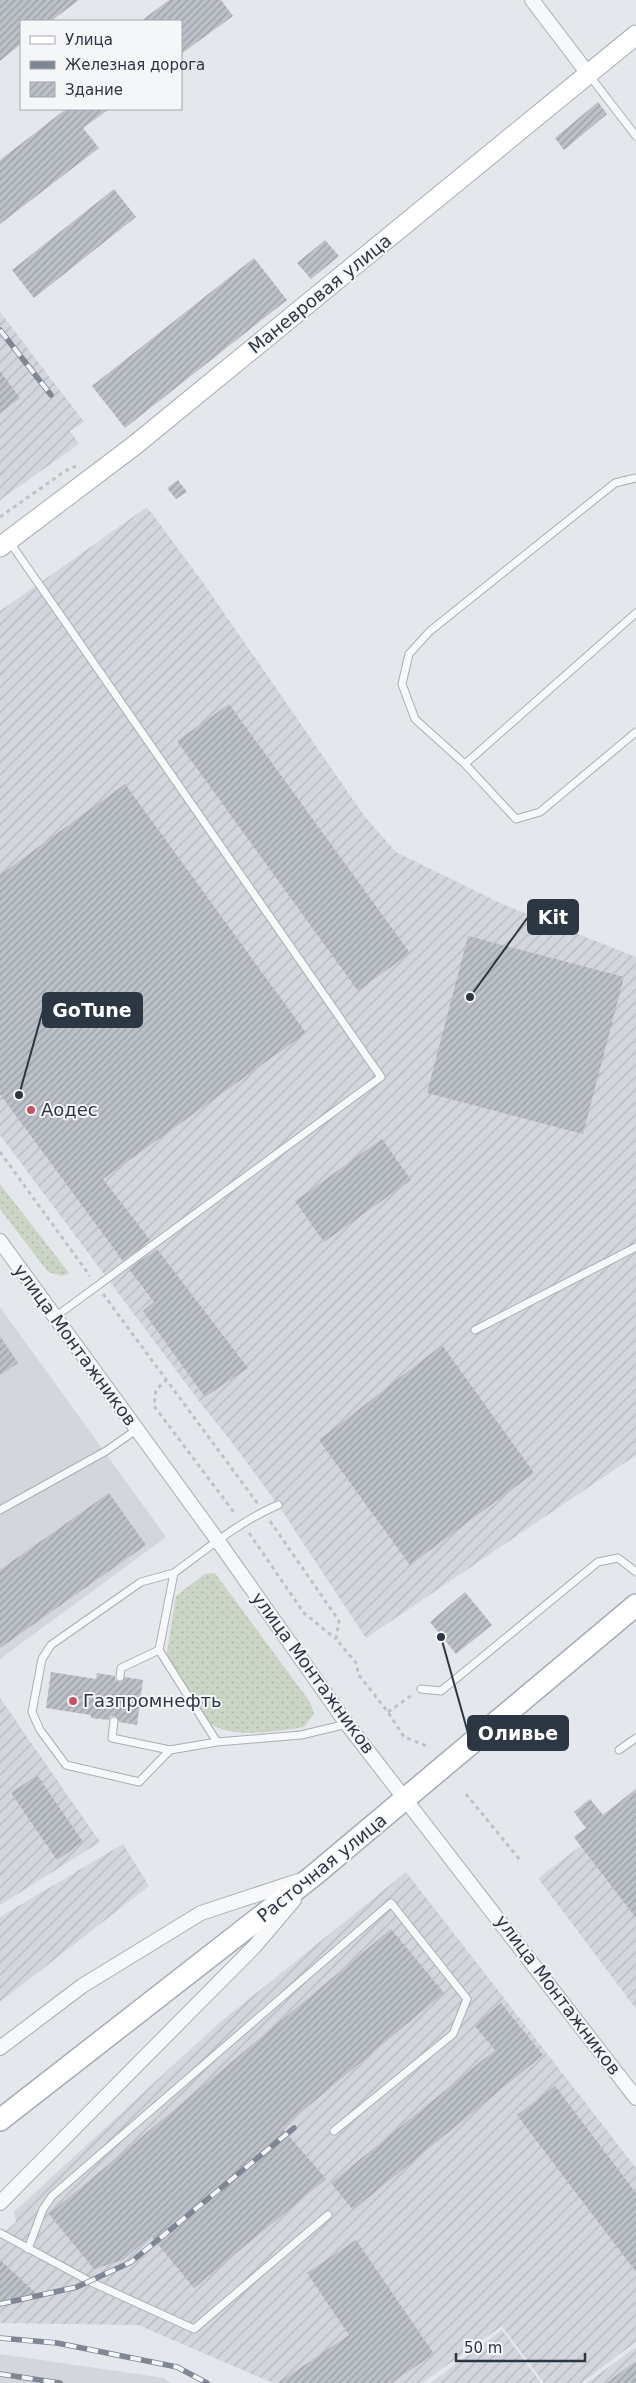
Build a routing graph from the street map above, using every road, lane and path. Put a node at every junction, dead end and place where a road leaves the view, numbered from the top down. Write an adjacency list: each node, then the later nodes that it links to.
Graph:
1 (532, 0): 3 (street)
2 (636, 36): 3 (main road, Маневровая улица)
3 (589, 75): 4 (lane); 6 (main road, Маневровая улица)
4 (636, 136)
5 (636, 478): 9 (lane)
6 (4, 544): 13 (lane)
7 (636, 613): 9 (lane)
8 (636, 732): 9 (lane)
9 (465, 764)
10 (0, 1152): 13 (path)
11 (0, 1240): 14 (street, улица Монтажников)
12 (636, 1247): 15 (lane)
13 (97, 1286): 14 (lane); 16 (path)
14 (55, 1317): 17 (street, улица Монтажников)
15 (475, 1330)
16 (167, 1379): 20 (path); 21 (path)
17 (136, 1430): 19 (lane); 22 (street, улица Монтажников)
18 (278, 1505): 20 (lane)
19 (0, 1510)
20 (263, 1512): 21 (lane); 26 (path)
21 (243, 1524): 22 (lane); 26 (path)
22 (218, 1541): 24 (lane); 32 (street, улица Монтажников)
23 (636, 1572): 29 (lane)
24 (174, 1573): 27 (lane); 36 (lane)
25 (636, 1605): 39 (main road, Расточная улица)
26 (336, 1639): 30 (path)
27 (159, 1650): 28 (lane); 34 (lane)
28 (120, 1676)
29 (421, 1689): 30 (path)
30 (388, 1712): 35 (path)
31 (114, 1721): 36 (lane)
32 (347, 1724): 34 (lane); 39 (street, улица Монтажников)
33 (636, 1738): 37 (lane)
34 (217, 1742): 36 (lane)
35 (427, 1746)
36 (170, 1750)
37 (619, 1750)
38 (466, 1794): 40 (path)
39 (406, 1799): 41 (main road, Расточная улица); 43 (street, улица Монтажников)
40 (520, 1860)
41 (314, 1876): 42 (street); 44 (main road, Расточная улица); 46 (street)
42 (0, 2048)
43 (636, 2098)
44 (0, 2120)
45 (334, 2131): 49 (lane)
46 (0, 2202)
47 (328, 2215): 49 (lane)
48 (0, 2233): 49 (lane)
49 (28, 2249)

